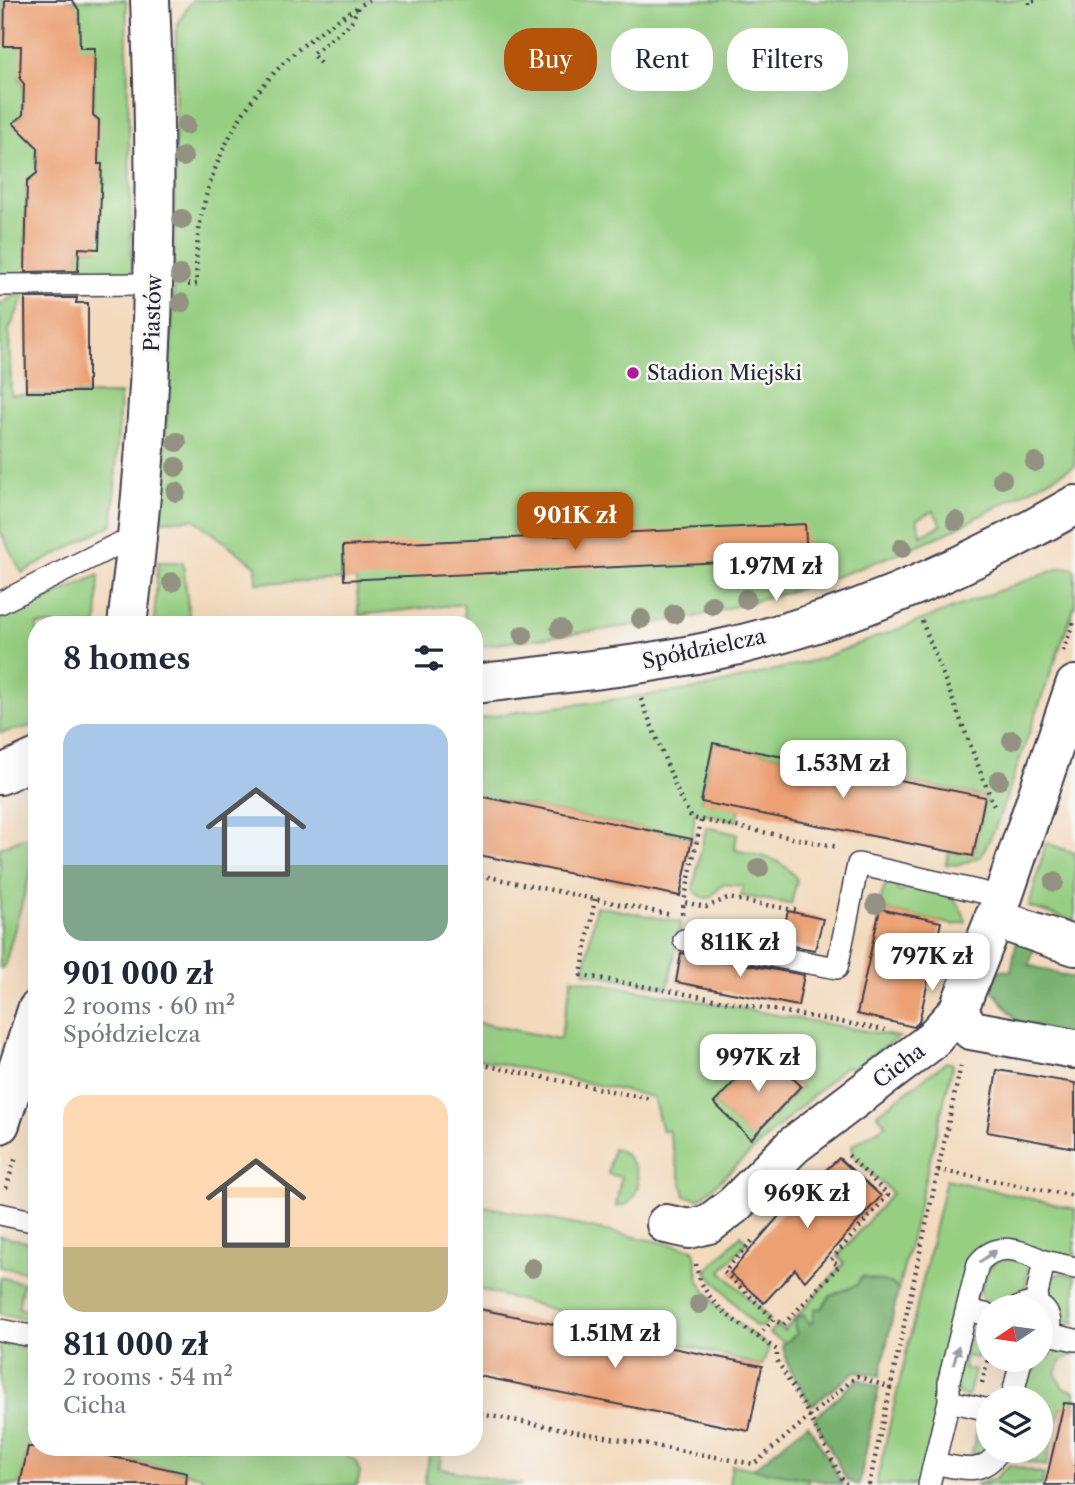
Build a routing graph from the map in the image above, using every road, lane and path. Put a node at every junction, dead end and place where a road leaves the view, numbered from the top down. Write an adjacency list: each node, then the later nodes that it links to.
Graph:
1 (150, 0): 5 (street, Piastów)
2 (369, 0): 3 (path)
3 (358, 7): 4 (path); 5 (path)
4 (320, 63)
5 (172, 284): 6 (lane); 8 (street, Piastów)
6 (0, 285)
7 (1075, 505): 14 (street, Spółdzielcza)
8 (136, 543): 9 (lane); 10 (street, Piastów)
9 (0, 603)
10 (128, 616)
11 (921, 619): 19 (path)
12 (1075, 619): 13 (path)
13 (1068, 671): 16 (street, Cicha)
14 (483, 683)
15 (638, 693): 20 (path)
16 (1069, 724): 25 (street, Cicha)
17 (28, 762): 18 (street)
18 (0, 775)
19 (995, 810)
20 (701, 821): 21 (path); 24 (path)
21 (843, 848)
22 (483, 876): 23 (path)
23 (595, 899): 24 (path); 31 (path)
24 (684, 902): 26 (path)
25 (998, 908): 27 (lane); 28 (street); 29 (street, Cicha)
26 (799, 911)
27 (684, 940)
28 (1075, 946)
29 (964, 1021): 32 (street); 38 (path); 42 (street, Cicha)
30 (28, 1030): 34 (street)
31 (890, 1031)
32 (1075, 1049)
33 (483, 1065): 35 (path)
34 (7, 1077): 36 (street)
35 (650, 1099)
36 (0, 1124)
37 (841, 1148): 49 (path)
38 (938, 1170): 39 (path); 57 (path)
39 (1075, 1196)
40 (0, 1214): 41 (lane)
41 (28, 1220)
42 (683, 1225): 54 (path)
43 (759, 1233): 49 (path)
44 (1044, 1261): 45 (lane); 46 (lane); 47 (lane, one-way to 44)
45 (1075, 1268)
46 (1031, 1295)
47 (967, 1310): 48 (lane); 58 (lane, one-way to 47)
48 (976, 1312)
49 (774, 1319): 54 (path)
50 (0, 1330): 53 (lane)
51 (1075, 1331): 52 (lane)
52 (1054, 1333)
53 (28, 1335)
54 (758, 1336): 61 (path)
55 (1054, 1336): 56 (lane)
56 (1075, 1340)
57 (891, 1388): 61 (path); 65 (path)
58 (949, 1401): 59 (lane); 62 (lane)
59 (976, 1407)
60 (483, 1415): 61 (path)
61 (810, 1417): 64 (path)
62 (934, 1463): 63 (lane); 66 (lane)
63 (988, 1463)
64 (850, 1485)
65 (869, 1485)
66 (929, 1485)

